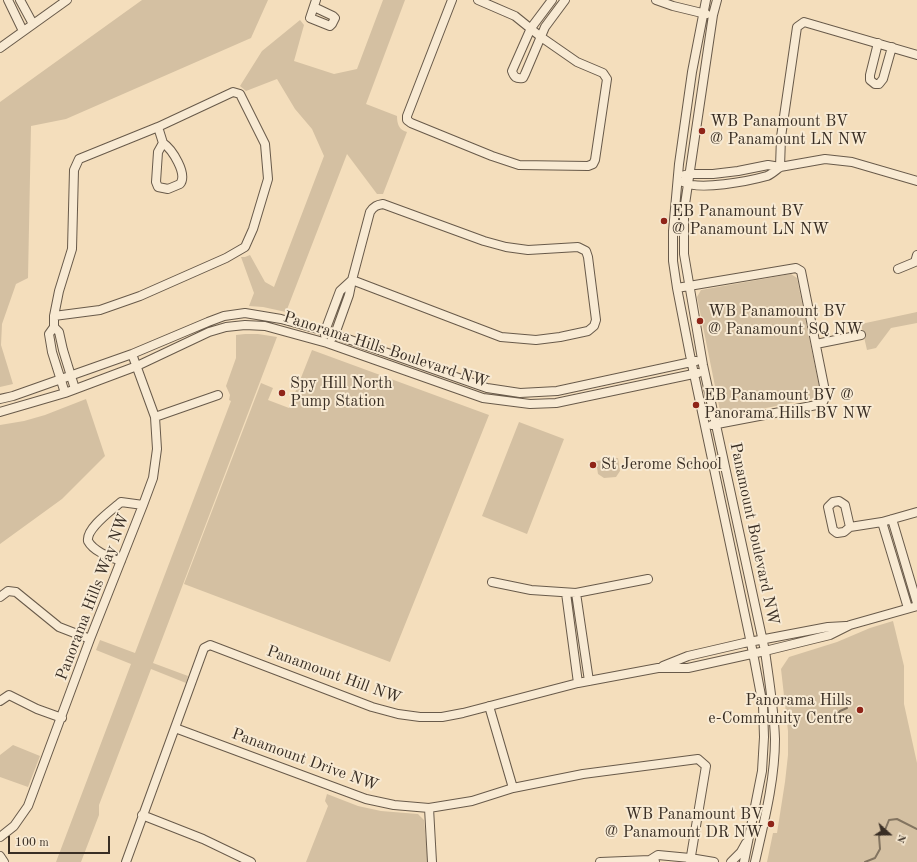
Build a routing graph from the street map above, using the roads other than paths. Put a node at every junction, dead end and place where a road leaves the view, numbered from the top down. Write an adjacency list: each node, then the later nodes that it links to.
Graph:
1 (8, 0): 15 (street)
2 (20, 0): 13 (street)
3 (67, 0): 13 (street)
4 (452, 0): 16 (street)
5 (478, 0): 14 (street)
6 (552, 0): 14 (street)
7 (565, 0): 16 (street)
8 (656, 0): 11 (street)
9 (706, 0): 11 (street, Panamount Boulevard NW)
10 (717, 0): 12 (street, Panamount Boulevard NW)
11 (702, 13): 12 (street); 25 (street, Panamount Boulevard NW)
12 (713, 15): 24 (street, Panamount Boulevard NW)
13 (33, 24): 15 (street)
14 (531, 28): 16 (street); 16 (street)
15 (23, 31): 19 (street)
16 (541, 37)
17 (878, 43): 18 (street); 18 (street); 23 (street)
18 (892, 47): 20 (street)
19 (0, 48)
20 (917, 55)
21 (158, 127): 22 (street); 33 (street); 33 (street)
22 (162, 144): 22 (street)
23 (780, 167): 24 (street); 26 (street); 27 (street)
24 (689, 174): 25 (street); 27 (street, Panamount Boulevard NW)
25 (678, 178): 27 (street); 32 (street, Panamount Boulevard NW)
26 (917, 182)
27 (688, 184): 31 (street, Panamount Boulevard NW)
28 (917, 255): 29 (street)
29 (898, 270)
30 (352, 280): 30 (street); 35 (street); 36 (street)
31 (689, 286): 32 (street); 39 (street); 41 (street, Panamount Boulevard NW)
32 (677, 288): 42 (street, Panamount Boulevard NW)
33 (54, 316): 34 (street)
34 (54, 327): 46 (street); 47 (street)
35 (325, 331): 36 (street, Panorama Hills Boulevard NW); 38 (street); 40 (street, Panorama Hills Boulevard NW)
36 (335, 334): 38 (street); 42 (street, Panorama Hills Boulevard NW)
37 (861, 335): 39 (street)
38 (327, 343): 43 (street, Panorama Hills Boulevard NW); 45 (street, Panorama Hills Boulevard NW)
39 (816, 344): 54 (street)
40 (132, 354): 43 (street, Panorama Hills Way NW); 46 (street, Panorama Hills Boulevard NW)
41 (702, 360): 42 (street, Panorama Hills Boulevard NW); 44 (street, Panamount Boulevard NW)
42 (692, 362): 45 (street, Panamount Boulevard NW)
43 (137, 366): 48 (street, Panorama Hills Boulevard NW); 53 (street, Panorama Hills Way NW)
44 (704, 371): 45 (street, Panorama Hills Boulevard NW); 54 (street, Panamount Boulevard NW)
45 (694, 374): 55 (street, Panamount Boulevard NW)
46 (71, 376): 47 (street, Panorama Hills Boulevard NW); 48 (street)
47 (61, 380): 49 (street); 51 (street, Panorama Hills Boulevard NW)
48 (75, 389): 49 (street, Panorama Hills Boulevard NW)
49 (65, 393): 52 (street, Panorama Hills Boulevard NW)
50 (218, 395): 53 (street)
51 (0, 399)
52 (0, 412)
53 (155, 417): 58 (street, Panorama Hills Way NW)
54 (716, 424): 55 (street); 56 (street, Panamount Boulevard NW)
55 (705, 426): 57 (street, Panamount Boulevard NW)
56 (732, 499): 57 (street); 71 (street, Panamount Boulevard NW)
57 (720, 502): 73 (street, Panamount Boulevard NW)
58 (143, 505): 62 (street, Panorama Hills Way NW); 62 (street)
59 (917, 512): 60 (street)
60 (887, 521): 61 (street); 68 (street); 69 (street)
61 (850, 527)
62 (121, 561): 72 (street, Panorama Hills Way NW)
63 (648, 579): 66 (street)
64 (492, 582): 65 (street)
65 (566, 593): 66 (street); 78 (street)
66 (576, 593): 77 (street)
67 (0, 597): 72 (street)
68 (917, 605): 69 (street, Panamount Hill NW)
69 (908, 608): 70 (street, Panamount Hill NW)
70 (850, 626): 71 (street, Panamount Hill NW); 74 (street, Panamount Hill NW)
71 (762, 639): 73 (street, Panamount Hill NW); 74 (street, Panamount Boulevard NW)
72 (90, 640): 81 (street, Panorama Hills Way NW)
73 (750, 642): 75 (street, Panamount Boulevard NW); 76 (street, Panamount Hill NW)
74 (765, 651): 75 (street, Panamount Hill NW); 99 (street, Panamount Boulevard NW)
75 (753, 653): 76 (street, Panamount Hill NW); 87 (street, Panamount Boulevard NW)
76 (658, 668): 77 (street, Panamount Hill NW)
77 (589, 681): 78 (street, Panamount Hill NW)
78 (578, 683): 80 (street, Panamount Hill NW)
79 (0, 702): 81 (street)
80 (489, 706): 82 (street, Panamount Hill NW); 83 (street)
81 (62, 718): 86 (street, Panorama Hills Way NW)
82 (175, 728): 84 (street, Panamount Drive NW); 85 (street)
83 (513, 788): 84 (street, Panamount Drive NW); 89 (street, Panamount Drive NW)
84 (429, 808): 94 (street)
85 (142, 815): 92 (street); 93 (street)
86 (0, 837)
87 (749, 838): 97 (street); 98 (street, Panamount Boulevard NW)
88 (0, 856): 91 (street)
89 (690, 860): 90 (street); 96 (street)
90 (653, 861): 95 (street)
91 (4, 862)
92 (126, 862)
93 (251, 862)
94 (432, 862)
95 (600, 862)
96 (714, 862)
97 (731, 862)
98 (744, 862)
99 (755, 862)

